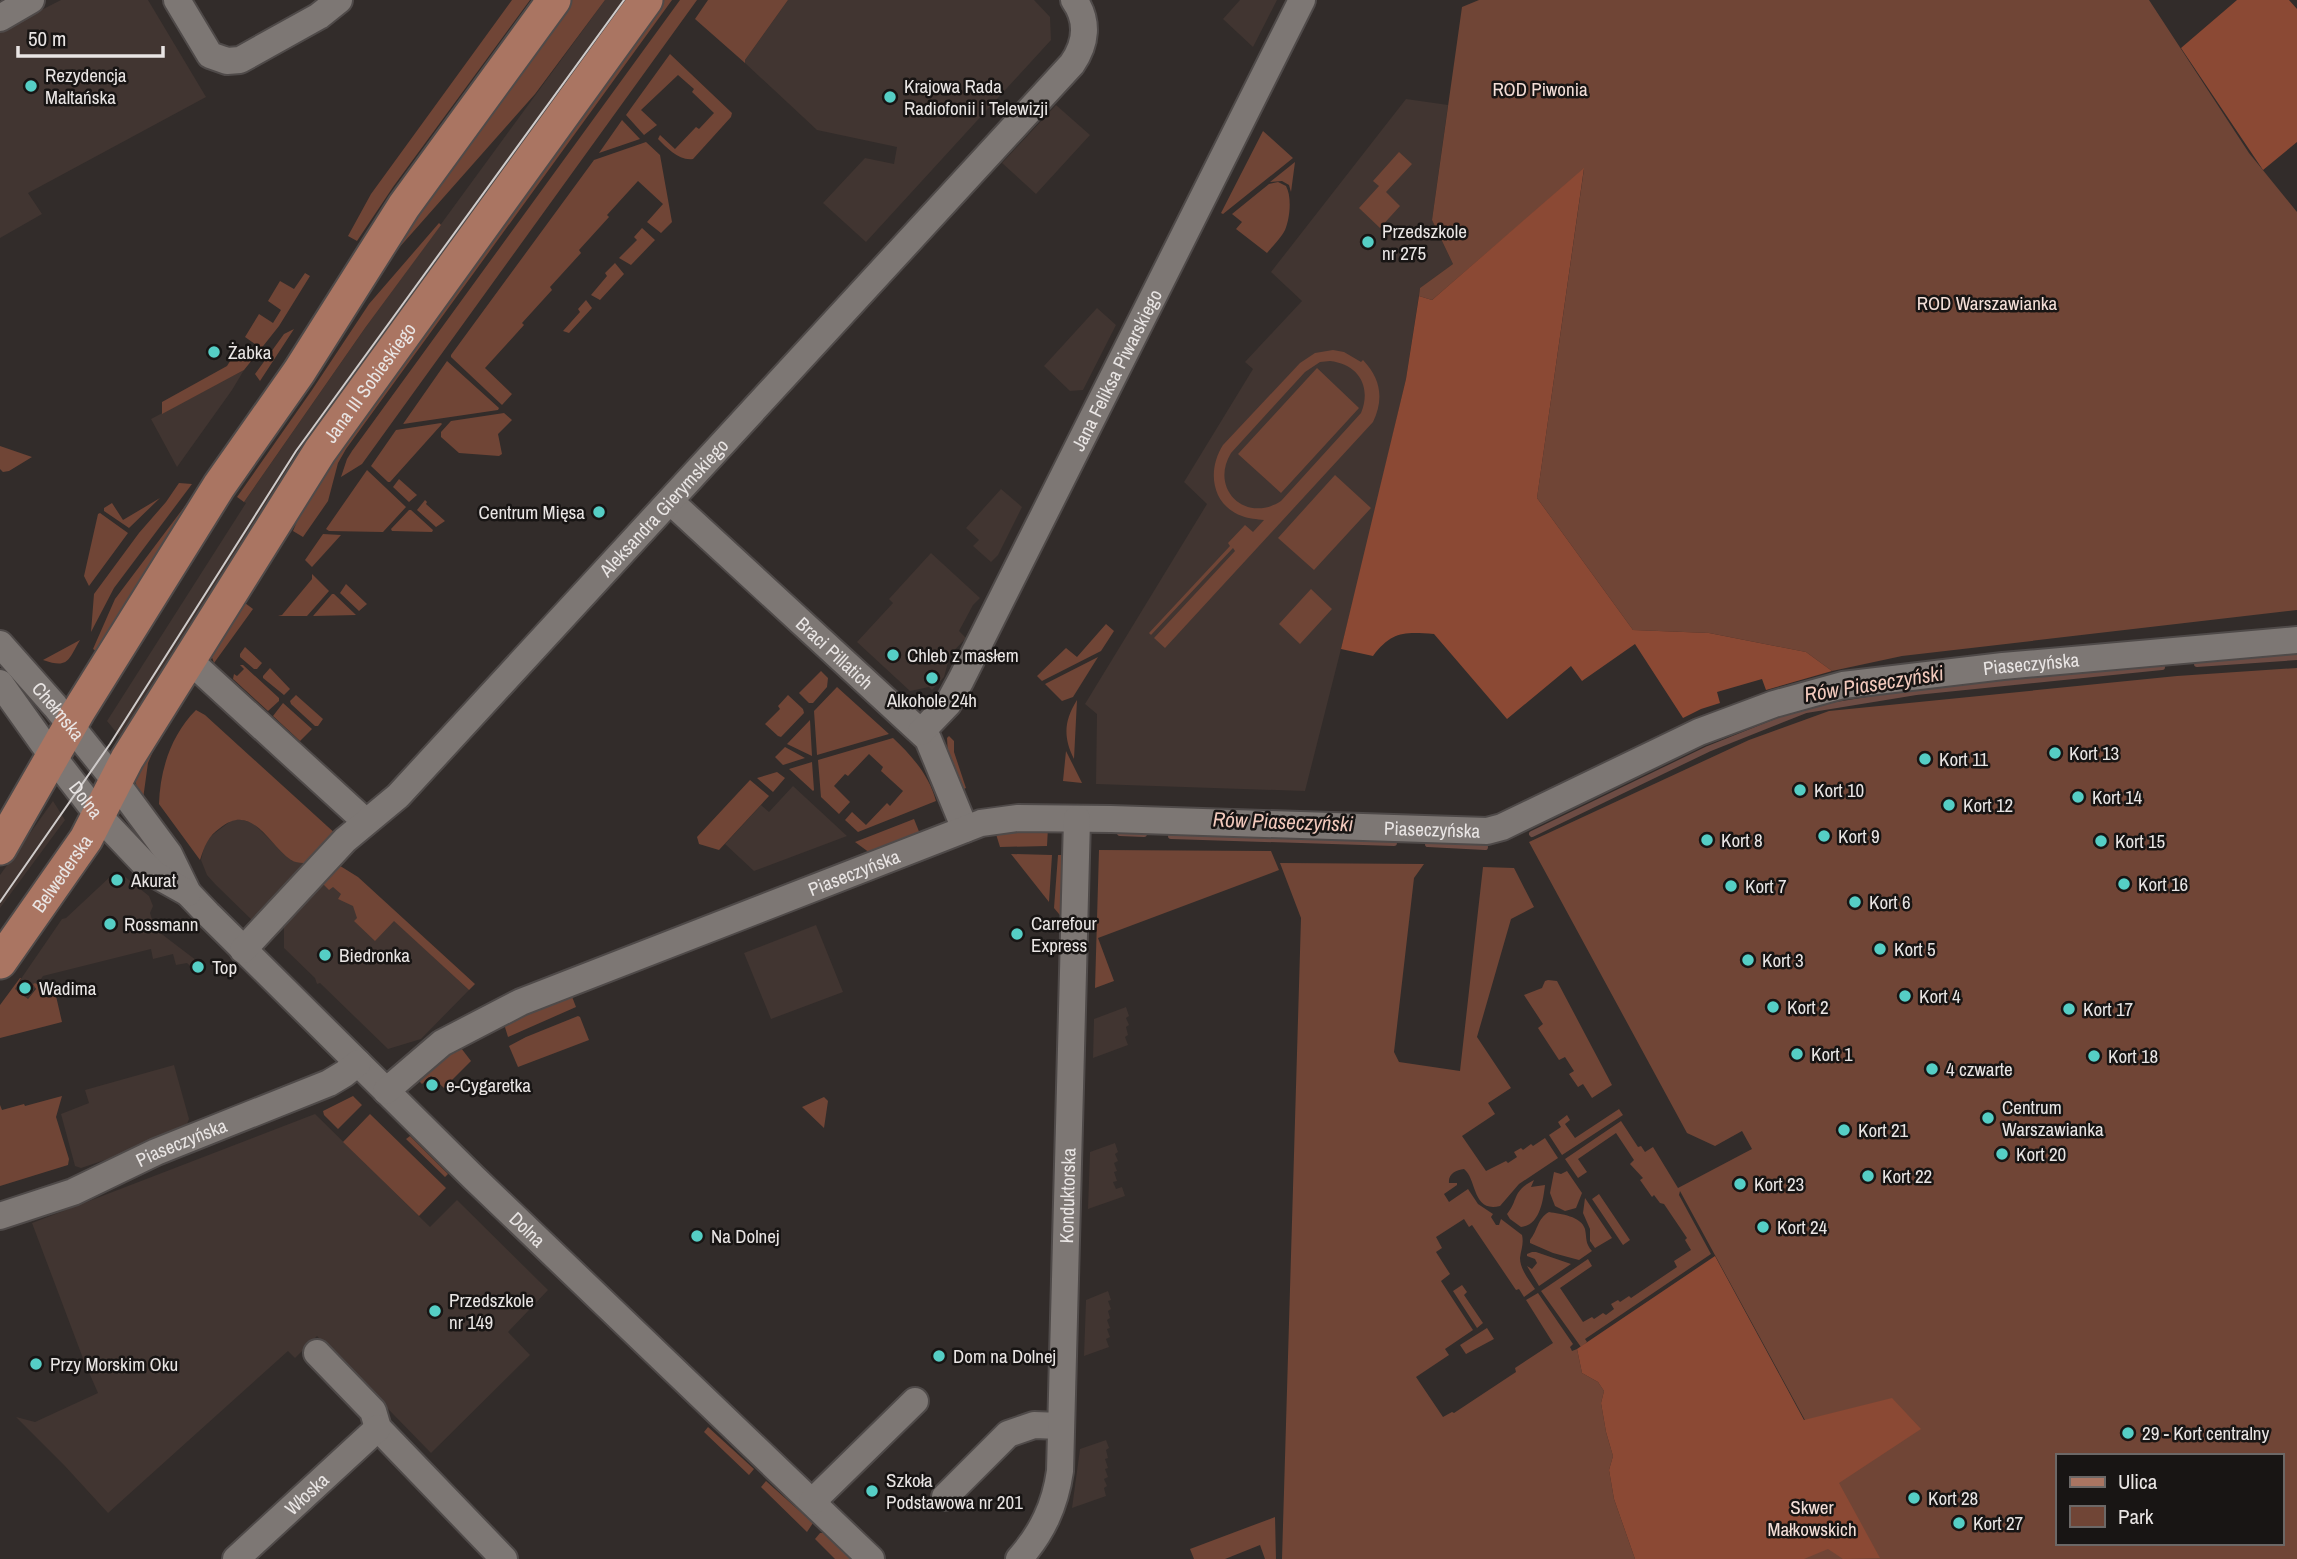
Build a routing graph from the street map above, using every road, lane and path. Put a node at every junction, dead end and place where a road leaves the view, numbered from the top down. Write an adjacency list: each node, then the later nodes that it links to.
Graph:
1 (31, 0): 8 (street)
2 (177, 0): 3 (street)
3 (339, 0)
4 (554, 0): 14 (main road)
5 (646, 0): 12 (main road, Jana III Sobieskiego)
6 (1074, 0): 9 (street, Aleksandra Gierymskiego)
7 (1302, 0): 15 (street, Jana Feliksa Piwarskiego)
8 (0, 18)
9 (670, 501): 15 (street, Braci Pillatich); 20 (street, Aleksandra Gierymskiego)
10 (2297, 640): 19 (street, Piaseczyńska)
11 (0, 644): 14 (street, Chełmska)
12 (189, 660): 17 (main road, Jana III Sobieskiego); 20 (street)
13 (0, 683): 16 (street, Chełmska)
14 (71, 725): 16 (main road); 17 (street, Chełmska)
15 (921, 732): 21 (street, Braci Pillatich)
16 (53, 757): 18 (street, Dolna); 22 (main road)
17 (115, 781): 18 (main road, Belwederska); 23 (street, Dolna)
18 (98, 815): 23 (street, Dolna); 25 (main road, Belwederska)
19 (1077, 819): 21 (street, Piaseczyńska); 31 (street, Konduktorska)
20 (366, 822): 24 (street, Aleksandra Gierymskiego)
21 (965, 829): 27 (street, Piaseczyńska)
22 (0, 848)
23 (188, 893): 24 (street, Dolna)
24 (243, 950): 26 (street, Dolna)
25 (0, 961)
26 (358, 1063): 27 (street, Dolna); 28 (street, Piaseczyńska)
27 (386, 1091): 34 (street, Dolna)
28 (0, 1216)
29 (317, 1353): 32 (street)
30 (915, 1401): 34 (street)
31 (1061, 1426): 33 (street); 38 (street, Konduktorska)
32 (378, 1428): 35 (street, Włoska); 36 (street)
33 (944, 1497)
34 (812, 1502): 37 (street, Dolna)
35 (239, 1558)
36 (504, 1559)
37 (871, 1559)
38 (1019, 1559)

